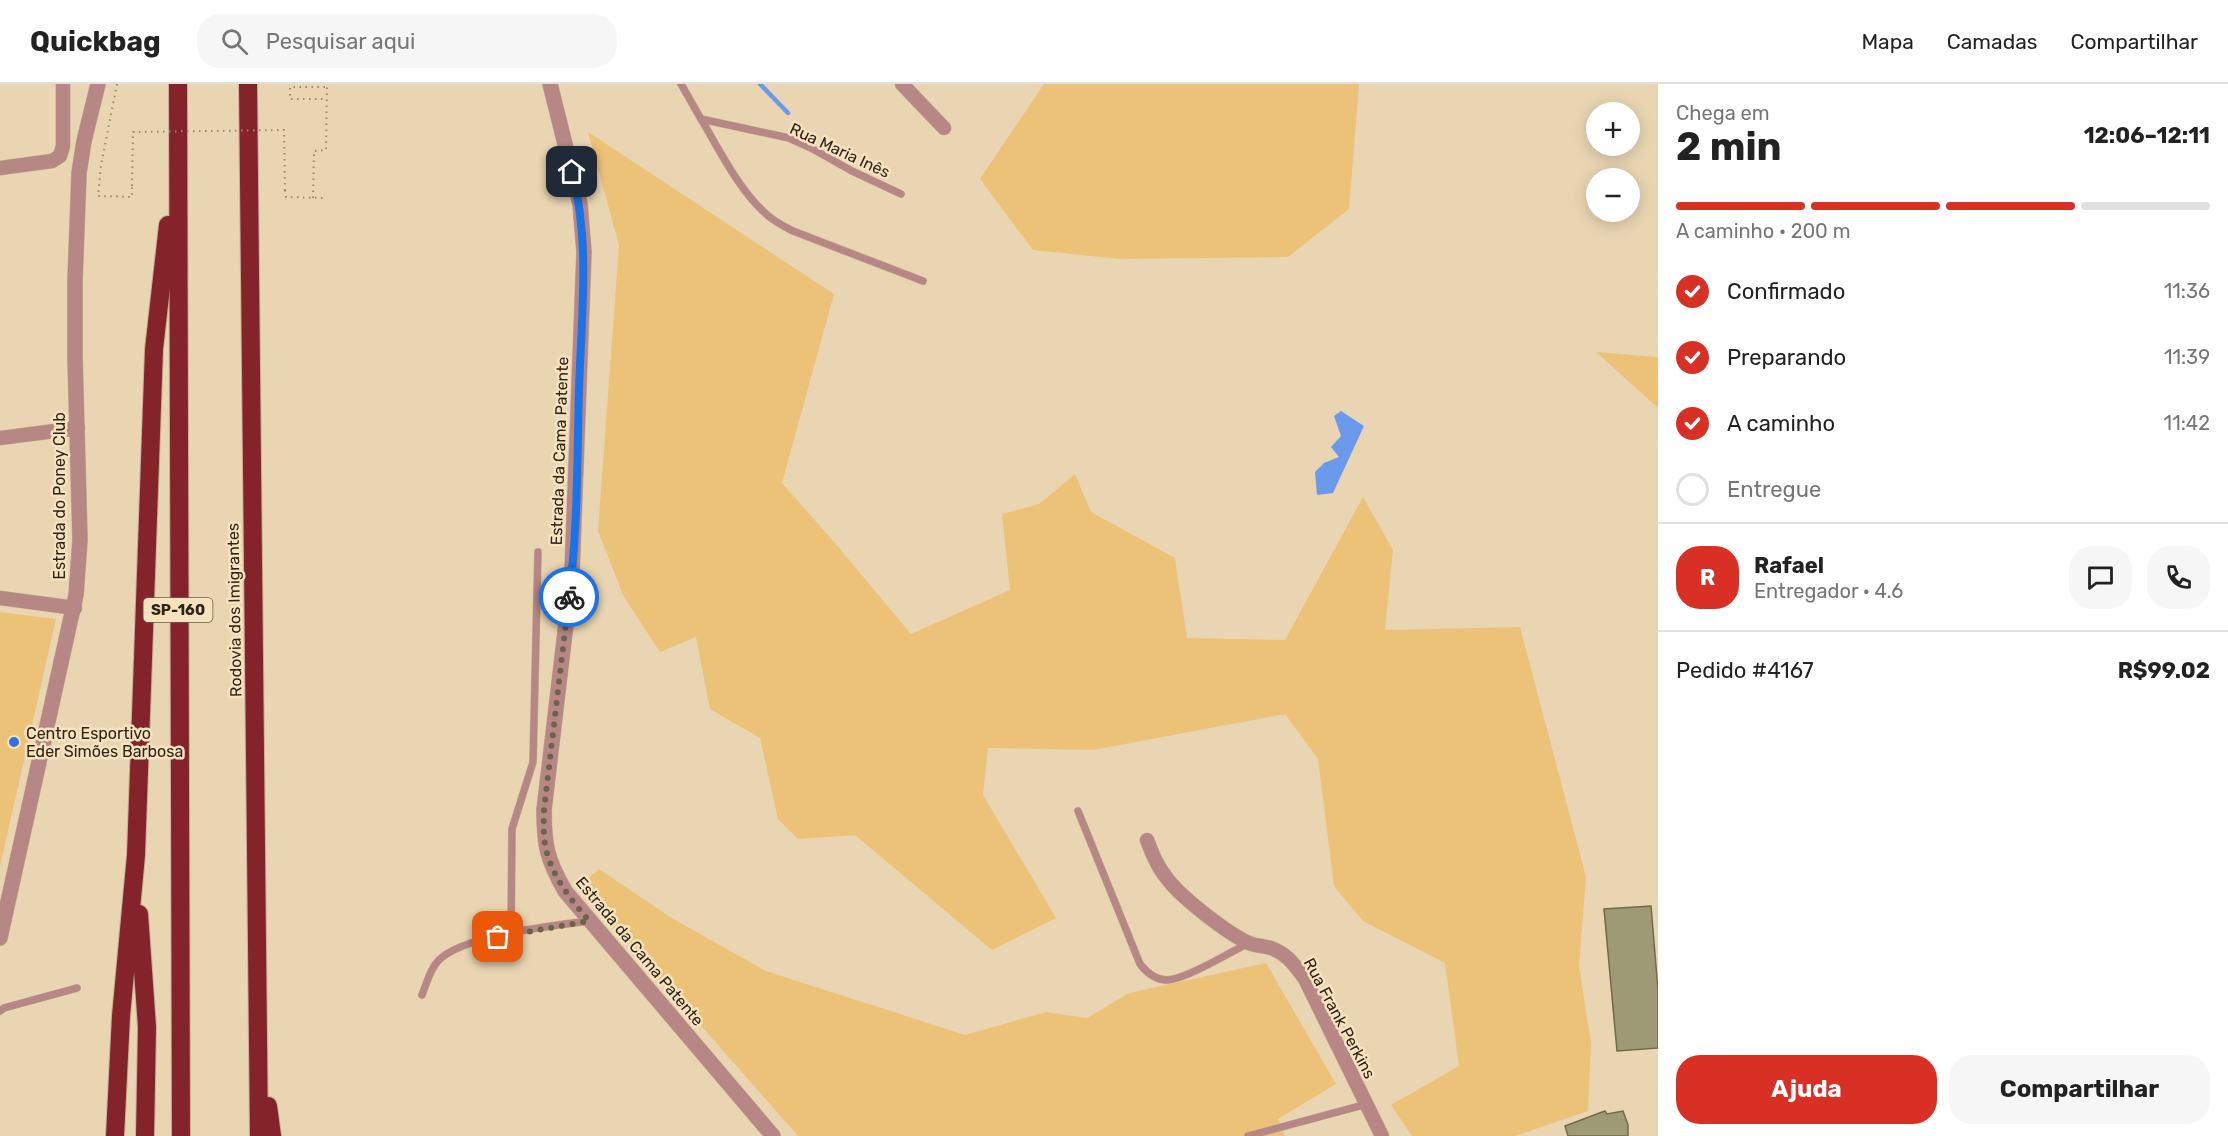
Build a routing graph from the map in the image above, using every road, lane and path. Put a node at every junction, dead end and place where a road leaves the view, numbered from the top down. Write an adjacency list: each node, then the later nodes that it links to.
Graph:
1 (63, 84): 14 (street)
2 (98, 84): 19 (street, Estrada do Poney Club)
3 (117, 84): 16 (path, bridge)
4 (178, 84): 13 (highway, SP-160)
5 (248, 84): 34 (highway, Rodovia dos Imigrantes)
6 (550, 84): 27 (street, Estrada da Cama Patente)
7 (681, 84): 11 (lane)
8 (902, 84): 12 (street)
9 (326, 86): 10 (path); 10 (path)
10 (326, 99): 16 (path)
11 (701, 119): 15 (lane, Rua Maria Inês); 18 (lane)
12 (944, 128)
13 (178, 136): 26 (highway); 38 (highway, SP-160)
14 (0, 168)
15 (900, 194)
16 (313, 198): 17 (path)
17 (325, 198)
18 (923, 281)
19 (78, 428): 20 (street); 23 (street, Estrada do Poney Club)
20 (0, 438)
21 (538, 552): 28 (lane)
22 (0, 598): 23 (street)
23 (75, 608): 29 (street, Estrada do Poney Club)
24 (1078, 811): 30 (lane)
25 (1147, 840): 30 (street, Rua Frank Perkins)
26 (136, 855): 36 (highway); 37 (highway)
27 (589, 921): 28 (lane); 41 (street, Estrada da Cama Patente)
28 (511, 934): 32 (lane)
29 (0, 938)
30 (1249, 943): 35 (street, Rua Frank Perkins)
31 (77, 988): 33 (lane)
32 (422, 995)
33 (0, 1011)
34 (259, 1057): 39 (highway, Rodovia dos Imigrantes); 40 (highway)
35 (1367, 1104): 42 (lane); 43 (street, Rua Frank Perkins)
36 (115, 1136)
37 (145, 1136)
38 (181, 1136)
39 (259, 1136)
40 (272, 1136)
41 (773, 1136)
42 (1248, 1136)
43 (1382, 1136)

